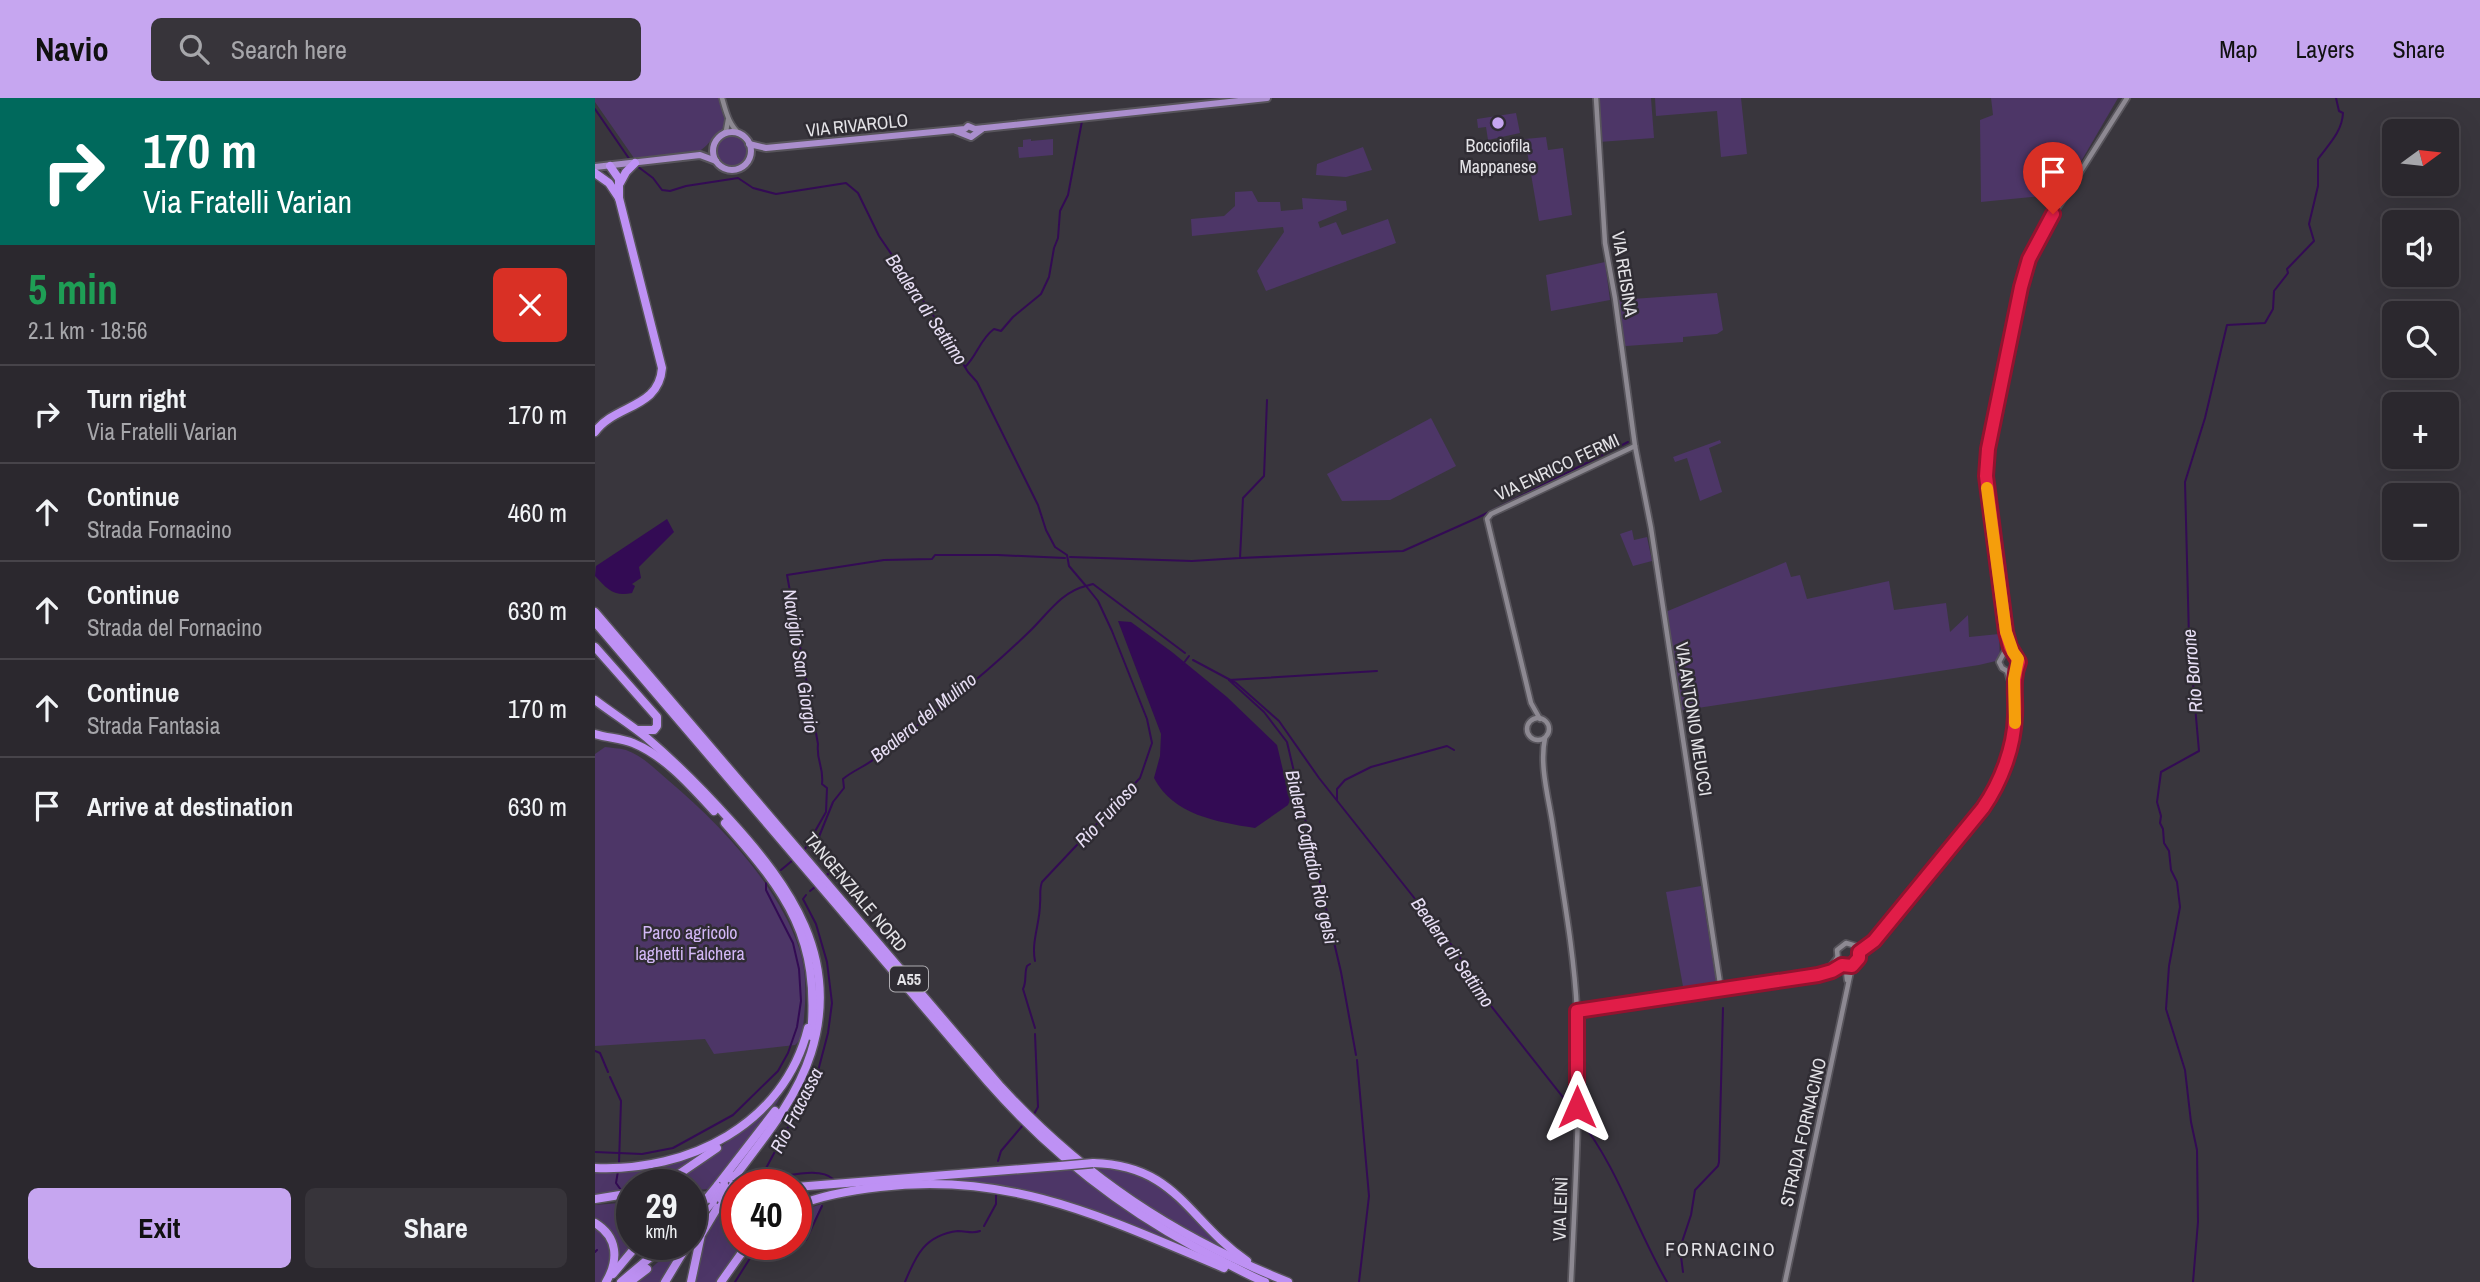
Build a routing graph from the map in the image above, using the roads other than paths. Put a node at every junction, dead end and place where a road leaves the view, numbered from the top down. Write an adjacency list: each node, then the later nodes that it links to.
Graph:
1 (722, 98): 6 (street)
2 (1267, 98): 5 (main road)
3 (1596, 98): 23 (street, VIA REISINA)
4 (2127, 98): 27 (street)
5 (1224, 100): 11 (main road, VIA RIVAROLO)
6 (728, 119): 7 (street); 8 (street)
7 (741, 135): 8 (main road); 9 (main road)
8 (720, 136): 10 (main road)
9 (749, 144): 11 (main road, VIA RIVAROLO); 13 (main road)
10 (714, 146): 12 (main road); 14 (main road)
11 (766, 148): 13 (main road, VIA RIVAROLO)
12 (700, 155): 14 (main road); 15 (main road)
13 (750, 156): 14 (main road)
14 (716, 161)
15 (634, 164): 16 (main road); 20 (highway)
16 (610, 166): 17 (main road); 19 (highway); 20 (highway)
17 (595, 167)
18 (595, 173): 19 (highway)
19 (609, 183): 21 (highway)
20 (620, 183): 21 (highway)
21 (619, 198): 22 (highway)
22 (595, 432)
23 (1635, 446): 24 (street, VIA REISINA); 34 (street, VIA ENRICO FERMI)
24 (1636, 452): 51 (street, VIA ANTONIO MEUCCI)
25 (595, 612): 77 (highway, TANGENZIALE NORD / A55)
26 (595, 622): 76 (highway, TANGENZIALE NORD / A55)
27 (2006, 632): 29 (street); 30 (street)
28 (595, 647): 37 (highway)
29 (2013, 652): 30 (street); 31 (street)
30 (2004, 653): 32 (street)
31 (2017, 667): 32 (street); 38 (street)
32 (2007, 671): 38 (street)
33 (595, 700): 37 (highway)
34 (1531, 703): 35 (street); 36 (street)
35 (1540, 719): 36 (street); 40 (street)
36 (1530, 722): 41 (street)
37 (635, 729): 57 (highway)
38 (2013, 731): 43 (street)
39 (595, 734): 53 (highway)
40 (1545, 738): 41 (street); 42 (street)
41 (1535, 740): 42 (street)
42 (1543, 752): 52 (street, VIA LEINÌ)
43 (1878, 935): 44 (street); 45 (street)
44 (1856, 946): 45 (street); 46 (street)
45 (1859, 952): 48 (street)
46 (1837, 958): 47 (street); 49 (street)
47 (1843, 965): 48 (street); 49 (street); 50 (street, STRADA FORNACINO)
48 (1852, 966): 50 (street, STRADA FORNACINO)
49 (1812, 974): 51 (street)
50 (1847, 988): 85 (street, STRADA FORNACINO)
51 (1721, 990): 52 (street)
52 (1577, 1011): 84 (street, VIA LEINÌ)
53 (813, 1012): 54 (highway); 58 (highway)
54 (751, 1118): 55 (highway); 56 (highway)
55 (595, 1168)
56 (686, 1169)
57 (740, 1169)
58 (740, 1169)
59 (812, 1186): 77 (highway, A55, bridge)
60 (721, 1194): 65 (highway, bridge)
61 (721, 1194): 65 (highway, bridge)
62 (616, 1196): 64 (highway)
63 (616, 1199): 64 (highway)
64 (595, 1200)
65 (714, 1201): 67 (highway); 68 (highway); 69 (highway); 82 (highway)
66 (812, 1202): 76 (highway, A55)
67 (707, 1206)
68 (707, 1209)
69 (707, 1213)
70 (595, 1223): 78 (highway)
71 (625, 1260): 78 (highway)
72 (647, 1260): 79 (highway)
73 (655, 1260): 80 (highway)
74 (678, 1260): 81 (highway)
75 (736, 1260): 83 (highway)
76 (1261, 1280)
77 (1284, 1281)
78 (606, 1282)
79 (621, 1282)
80 (630, 1282)
81 (665, 1282)
82 (691, 1282)
83 (723, 1282)
84 (1571, 1282)
85 (1784, 1282)

